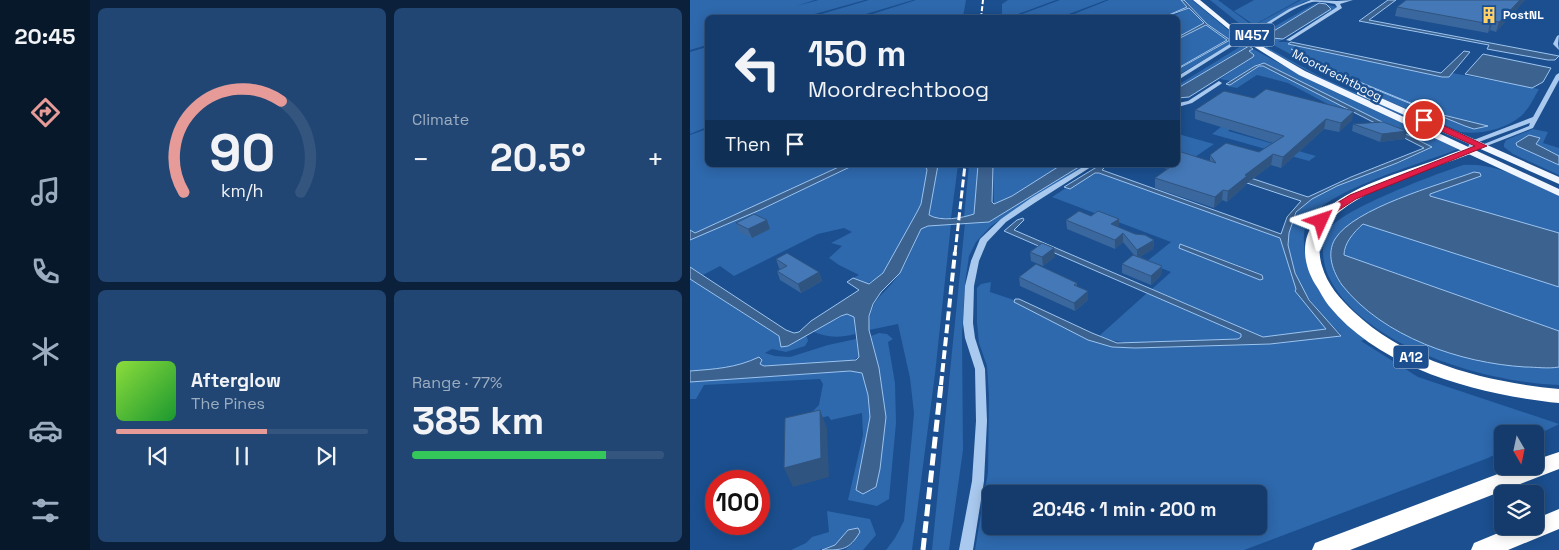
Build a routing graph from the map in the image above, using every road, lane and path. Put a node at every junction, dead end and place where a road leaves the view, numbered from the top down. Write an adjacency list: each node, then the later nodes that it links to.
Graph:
1 (1196, 0): 14 (main road, Moordrechtboog / N457)
2 (1206, 0): 14 (main road, Moordrechtboog / N457)
3 (1351, 0): 4 (street)
4 (1338, 3): 5 (street); 8 (street)
5 (1254, 32)
6 (1559, 36): 9 (street)
7 (1240, 40): 11 (street)
8 (1288, 40)
9 (1559, 49)
10 (1559, 75): 14 (street)
11 (1180, 77)
12 (1220, 83): 13 (street)
13 (1180, 104)
14 (1475, 147): 16 (main road, Moordrechtboog / N457); 17 (main road, Moordrechtboog / N457); 18 (highway, A12)
15 (1088, 167): 21 (street)
16 (1559, 180)
17 (1559, 193)
18 (1559, 396)
19 (1559, 460): 22 (highway)
20 (1559, 519): 23 (highway)
21 (966, 550)
22 (1322, 550)
23 (1482, 550)

